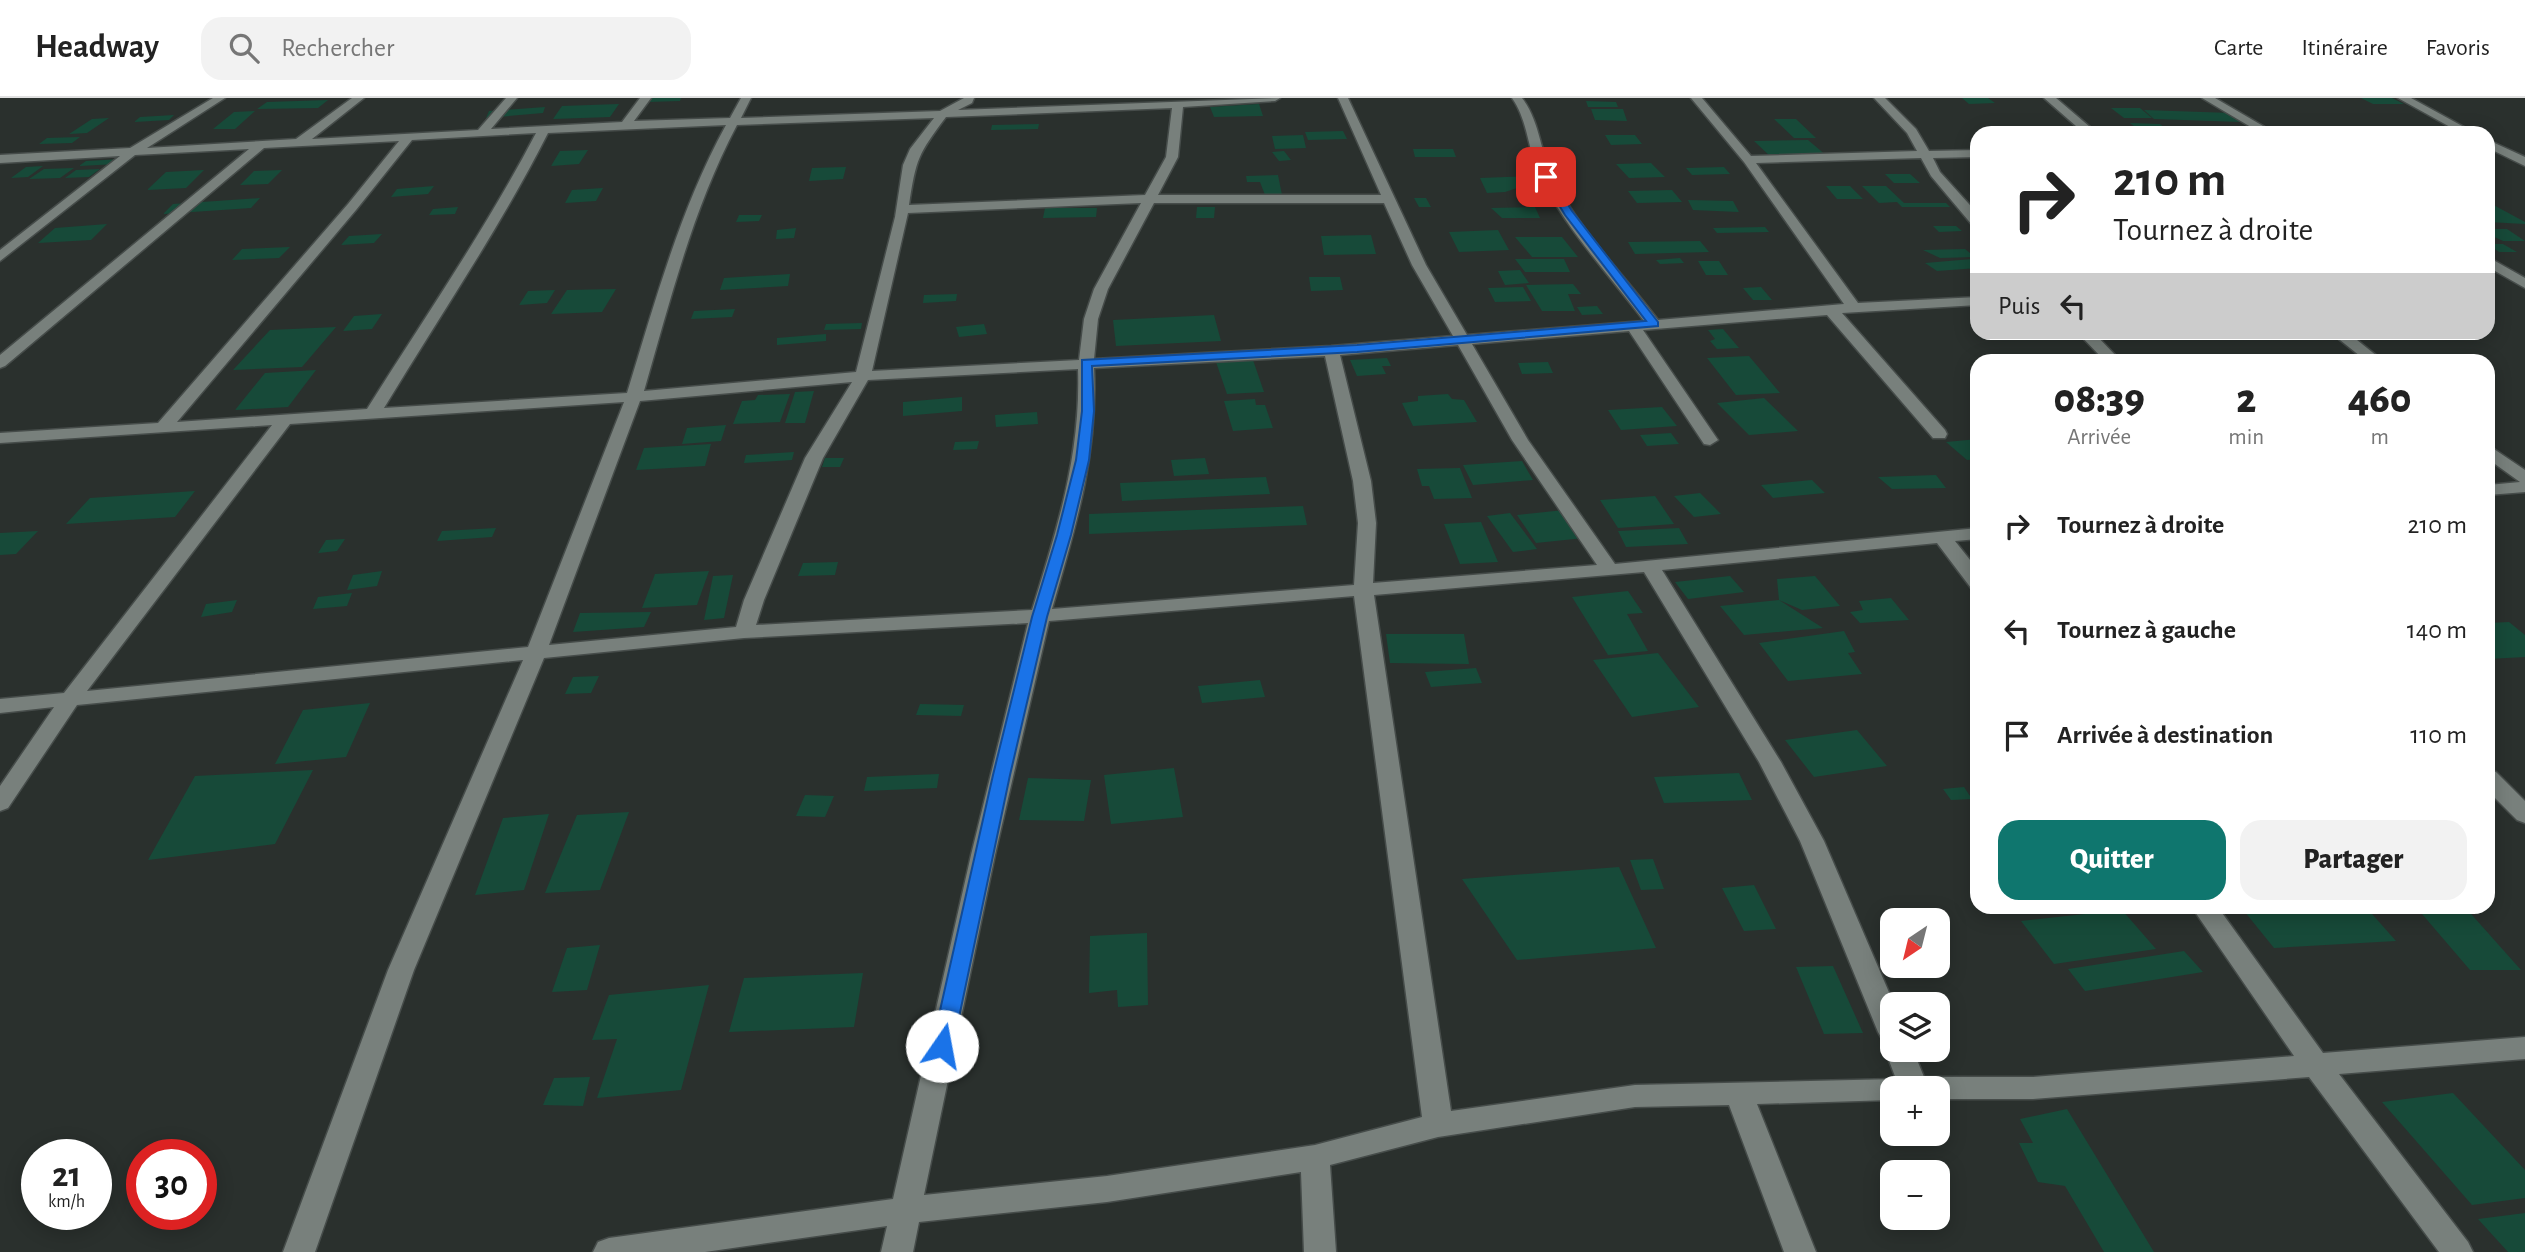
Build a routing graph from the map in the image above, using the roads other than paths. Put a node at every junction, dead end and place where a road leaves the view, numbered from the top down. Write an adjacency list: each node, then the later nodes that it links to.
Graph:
1 (220, 98): 30 (street)
2 (359, 98): 27 (street)
3 (512, 98): 25 (street)
4 (646, 98): 20 (street)
5 (746, 98): 19 (street)
6 (969, 98): 18 (street)
7 (1275, 98): 15 (street)
8 (1343, 98): 37 (street)
9 (1517, 98): 48 (street)
10 (1696, 98): 34 (street)
11 (1879, 98): 32 (street)
12 (2049, 98): 21 (street)
13 (2207, 98): 22 (street)
14 (2403, 98): 23 (street)
15 (1227, 99): 17 (street)
16 (1072, 104): 17 (street); 18 (street)
17 (1178, 105): 36 (street)
18 (943, 114): 19 (street); 38 (street)
19 (736, 121): 20 (street); 59 (street)
20 (625, 125): 24 (street)
21 (2083, 126)
22 (2257, 126)
23 (2456, 126)
24 (544, 130): 25 (street); 60 (street)
25 (482, 132): 26 (street)
26 (408, 136): 27 (street); 62 (street)
27 (299, 143): 28 (street)
28 (261, 145): 30 (street); 56 (street)
29 (2495, 147): 35 (street)
30 (132, 152): 33 (street); 40 (street)
31 (1970, 153): 32 (street)
32 (1926, 155): 34 (street); 39 (street)
33 (0, 159)
34 (1748, 160): 46 (street)
35 (2525, 162)
36 (1149, 199): 37 (street); 38 (street); 57 (street)
37 (1391, 199): 52 (street)
38 (903, 209): 58 (street)
39 (1970, 214)
40 (0, 257)
41 (2495, 263): 42 (street)
42 (2515, 263)
43 (2495, 266): 44 (street)
44 (2525, 284)
45 (1970, 301): 46 (street)
46 (1854, 308): 47 (street)
47 (1831, 310): 48 (street); 63 (street)
48 (1654, 324): 49 (street)
49 (1633, 326): 52 (street); 65 (street)
50 (2092, 340): 54 (street)
51 (2348, 340): 55 (street)
52 (1462, 341): 53 (street); 73 (street)
53 (1331, 351): 57 (street); 75 (street)
54 (2106, 354)
55 (2366, 354)
56 (0, 363)
57 (1086, 363): 58 (street); 76 (street)
58 (863, 376): 59 (street); 77 (street)
59 (634, 397): 60 (street); 78 (street)
60 (372, 415): 61 (street)
61 (284, 421): 62 (street); 79 (street)
62 (164, 426): 64 (street)
63 (1939, 434)
64 (0, 438)
65 (1710, 440)
66 (2495, 455): 67 (street)
67 (2525, 478)
68 (2525, 487): 69 (street)
69 (2495, 489)
70 (1970, 534): 71 (street)
71 (1942, 537): 72 (street); 74 (street)
72 (1650, 566): 73 (street); 85 (street)
73 (1610, 570): 75 (street)
74 (1970, 574)
75 (1363, 588): 76 (street); 91 (street)
76 (1040, 617): 77 (street); 93 (street)
77 (744, 632): 78 (street)
78 (536, 653): 79 (street); 94 (street)
79 (71, 698): 80 (street); 82 (street)
80 (0, 706)
81 (2495, 785): 83 (street)
82 (0, 803)
83 (2525, 815)
84 (2209, 914): 87 (street)
85 (1880, 1003)
86 (2525, 1048): 87 (street)
87 (2317, 1066): 88 (street); 99 (street)
88 (1950, 1088)
89 (1880, 1089): 90 (street)
90 (1739, 1094): 91 (street); 98 (street)
91 (1438, 1125): 92 (street)
92 (1315, 1157): 93 (street); 97 (street)
93 (907, 1210): 95 (street); 96 (street)
94 (299, 1252)
95 (609, 1252)
96 (897, 1252)
97 (1320, 1252)
98 (1800, 1252)
99 (2457, 1252)

